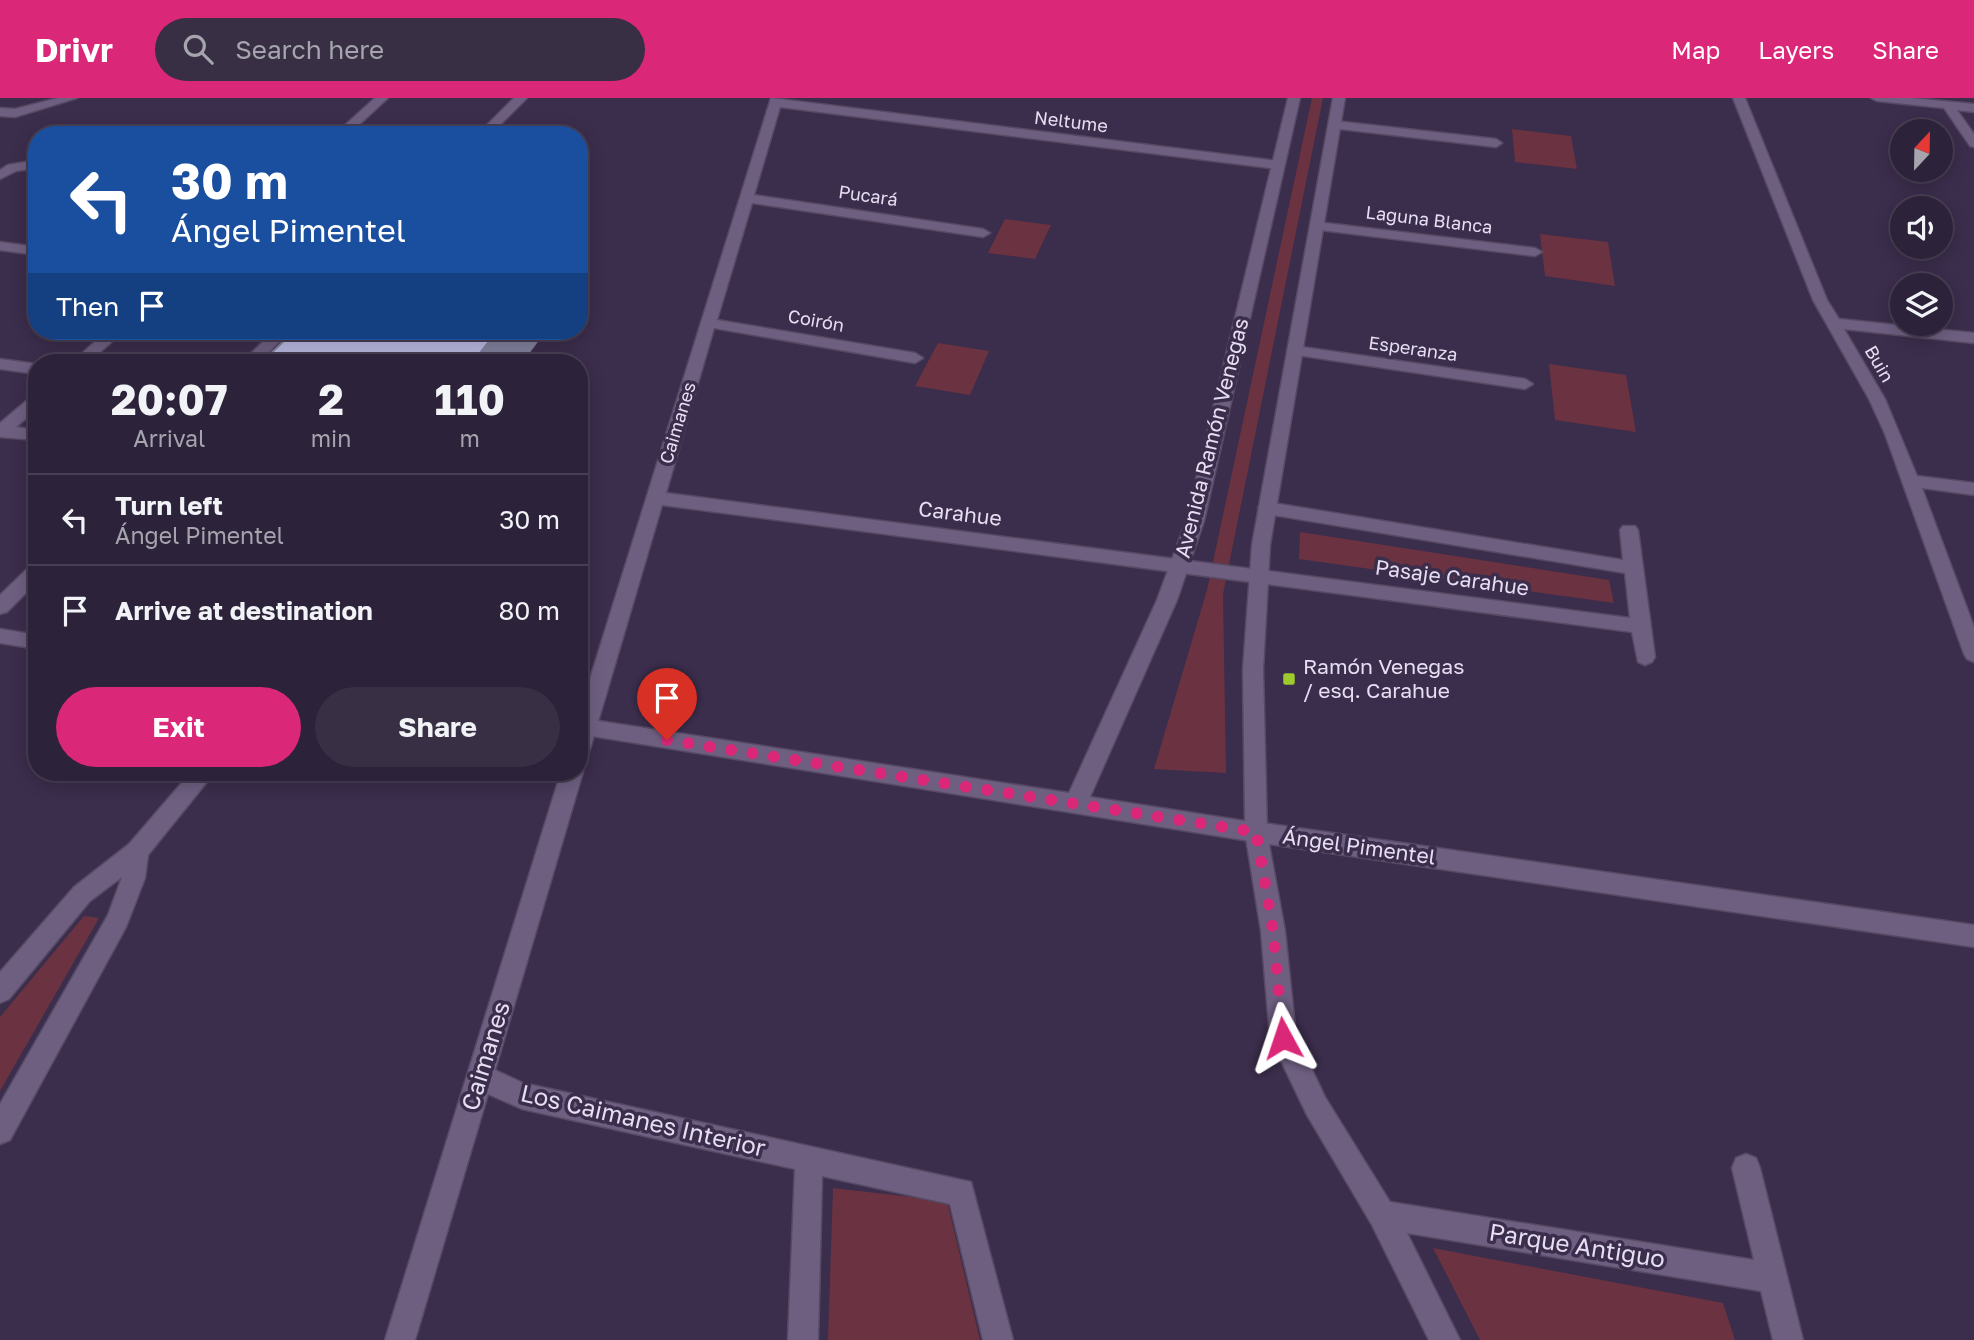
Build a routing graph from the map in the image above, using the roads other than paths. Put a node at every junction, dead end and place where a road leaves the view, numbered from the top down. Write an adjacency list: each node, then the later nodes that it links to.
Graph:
1 (71, 98): 11 (street)
2 (382, 98): 13 (street)
3 (521, 98): 14 (street)
4 (1294, 98): 18 (street, Avenida Ramón Venegas)
5 (1339, 98): 12 (street)
6 (1739, 98): 27 (street, Buin)
7 (1877, 98): 9 (street)
8 (777, 101): 18 (street, Neltume); 20 (street, Caimanes)
9 (1948, 105): 10 (street); 16 (street)
10 (1974, 108)
11 (0, 112)
12 (1335, 125): 15 (street); 21 (street)
13 (350, 126)
14 (492, 126)
15 (1496, 143)
16 (1974, 143)
17 (28, 165): 19 (street)
18 (1278, 165): 46 (street, Avenida Ramón Venegas)
19 (0, 175)
20 (747, 198): 22 (street, Pucará); 26 (street, Caimanes)
21 (1317, 226): 25 (street, Laguna Blanca); 31 (street)
22 (983, 233)
23 (0, 246): 24 (street)
24 (28, 250)
25 (1535, 252)
26 (709, 323): 34 (street, Coirón); 43 (street, Caimanes)
27 (1832, 323): 28 (street); 41 (street, Buin)
28 (1974, 338)
29 (105, 340): 32 (street)
30 (273, 340): 33 (street)
31 (1295, 351): 37 (street, Esperanza); 44 (street)
32 (89, 354)
33 (258, 354)
34 (915, 358)
35 (0, 364): 36 (street)
36 (28, 368)
37 (1525, 384)
38 (28, 408): 39 (street)
39 (1, 431): 40 (street)
40 (28, 434)
41 (1913, 481): 42 (street); 54 (street, Buin)
42 (1974, 489)
43 (656, 498): 46 (street, Carahue); 56 (street, Caimanes)
44 (1268, 508): 47 (street, Pasaje Carahue); 48 (street)
45 (1629, 530): 47 (street)
46 (1181, 565): 48 (street, Carahue); 60 (street, Avenida Ramón Venegas)
47 (1633, 568): 51 (street)
48 (1258, 574): 51 (street, Pasaje Carahue); 61 (street)
49 (28, 580): 50 (street)
50 (0, 607)
51 (1640, 626): 55 (street)
52 (0, 636): 53 (street)
53 (28, 641)
54 (1973, 648)
55 (1644, 657)
56 (588, 711)
57 (588, 728): 60 (street, Ángel Pimentel)
58 (196, 781): 62 (street)
59 (569, 781): 65 (street, Caimanes)
60 (1076, 803): 61 (street, Ángel Pimentel)
61 (1256, 832): 63 (street, Ángel Pimentel); 69 (street)
62 (137, 851): 64 (street); 66 (street)
63 (1974, 936)
64 (0, 991)
65 (480, 1077): 67 (street, Los Caimanes Interior); 71 (street, Caimanes)
66 (0, 1130)
67 (809, 1158): 72 (street); 73 (street, Los Caimanes Interior)
68 (1746, 1168): 70 (street)
69 (1382, 1214): 70 (street, Parque Antiguo); 74 (street)
70 (1772, 1278): 75 (street)
71 (400, 1340)
72 (803, 1340)
73 (998, 1340)
74 (1445, 1340)
75 (1788, 1340)

